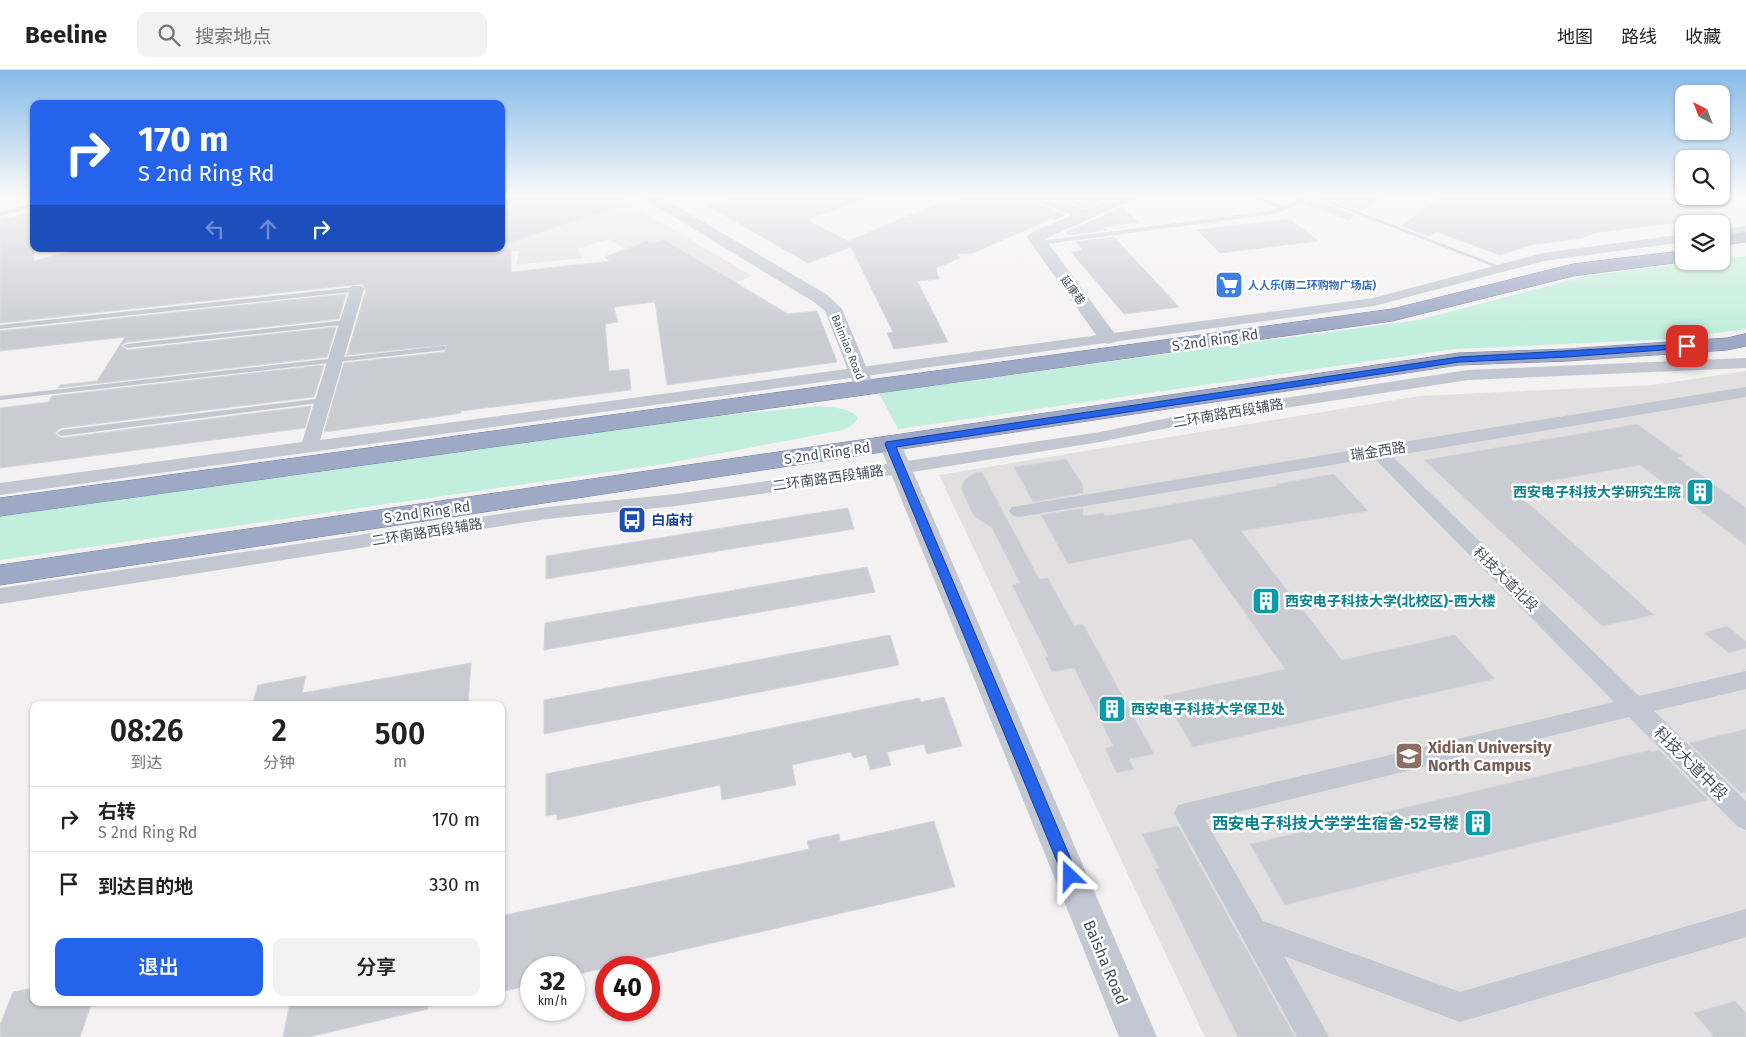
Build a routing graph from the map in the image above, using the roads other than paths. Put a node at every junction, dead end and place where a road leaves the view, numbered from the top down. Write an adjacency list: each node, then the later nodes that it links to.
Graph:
1 (727, 242): 24 (street, Baimiao Road)
2 (1046, 242): 5 (lane)
3 (1434, 242): 11 (lane)
4 (1653, 242): 11 (street)
5 (1039, 243): 16 (street, 延康巷)
6 (1675, 248): 10 (highway)
7 (1746, 249): 8 (highway)
8 (1730, 251)
9 (1675, 257): 10 (highway, S 2nd Ring Rd)
10 (1566, 266): 12 (highway, S 2nd Ring Rd)
11 (1502, 268): 12 (street)
12 (1467, 287): 16 (street); 24 (highway, S 2nd Ring Rd)
13 (357, 289): 14 (street); 15 (lane)
14 (348, 322): 18 (lane); 21 (street)
15 (0, 327)
16 (1108, 338): 24 (street)
17 (1736, 342): 22 (highway, S 2nd Ring Rd)
18 (127, 346)
19 (442, 348): 21 (lane)
20 (1746, 354): 22 (highway)
21 (336, 360): 26 (lane); 27 (street)
22 (1574, 363): 23 (street); 31 (highway, S 2nd Ring Rd)
23 (1746, 363)
24 (862, 380): 29 (street); 33 (highway, S 2nd Ring Rd)
25 (1742, 393): 30 (street, 瑞金西路)
26 (0, 398)
27 (324, 400): 28 (lane); 29 (street)
28 (61, 433)
29 (310, 446): 32 (street)
30 (1377, 451): 34 (street, 瑞金西路); 38 (street, 科技大道北段)
31 (895, 456): 35 (highway, S 2nd Ring Rd); 36 (street, 二环南路西段辅路); 42 (street, Baisha Road)
32 (0, 489)
33 (0, 507)
34 (1019, 511)
35 (0, 575)
36 (0, 596)
37 (1746, 680): 38 (street)
38 (1636, 707): 39 (street, 科技大道中段); 41 (street)
39 (1746, 818)
40 (1746, 923): 41 (street)
41 (1253, 931): 43 (street)
42 (1138, 1037)
43 (1314, 1037)

